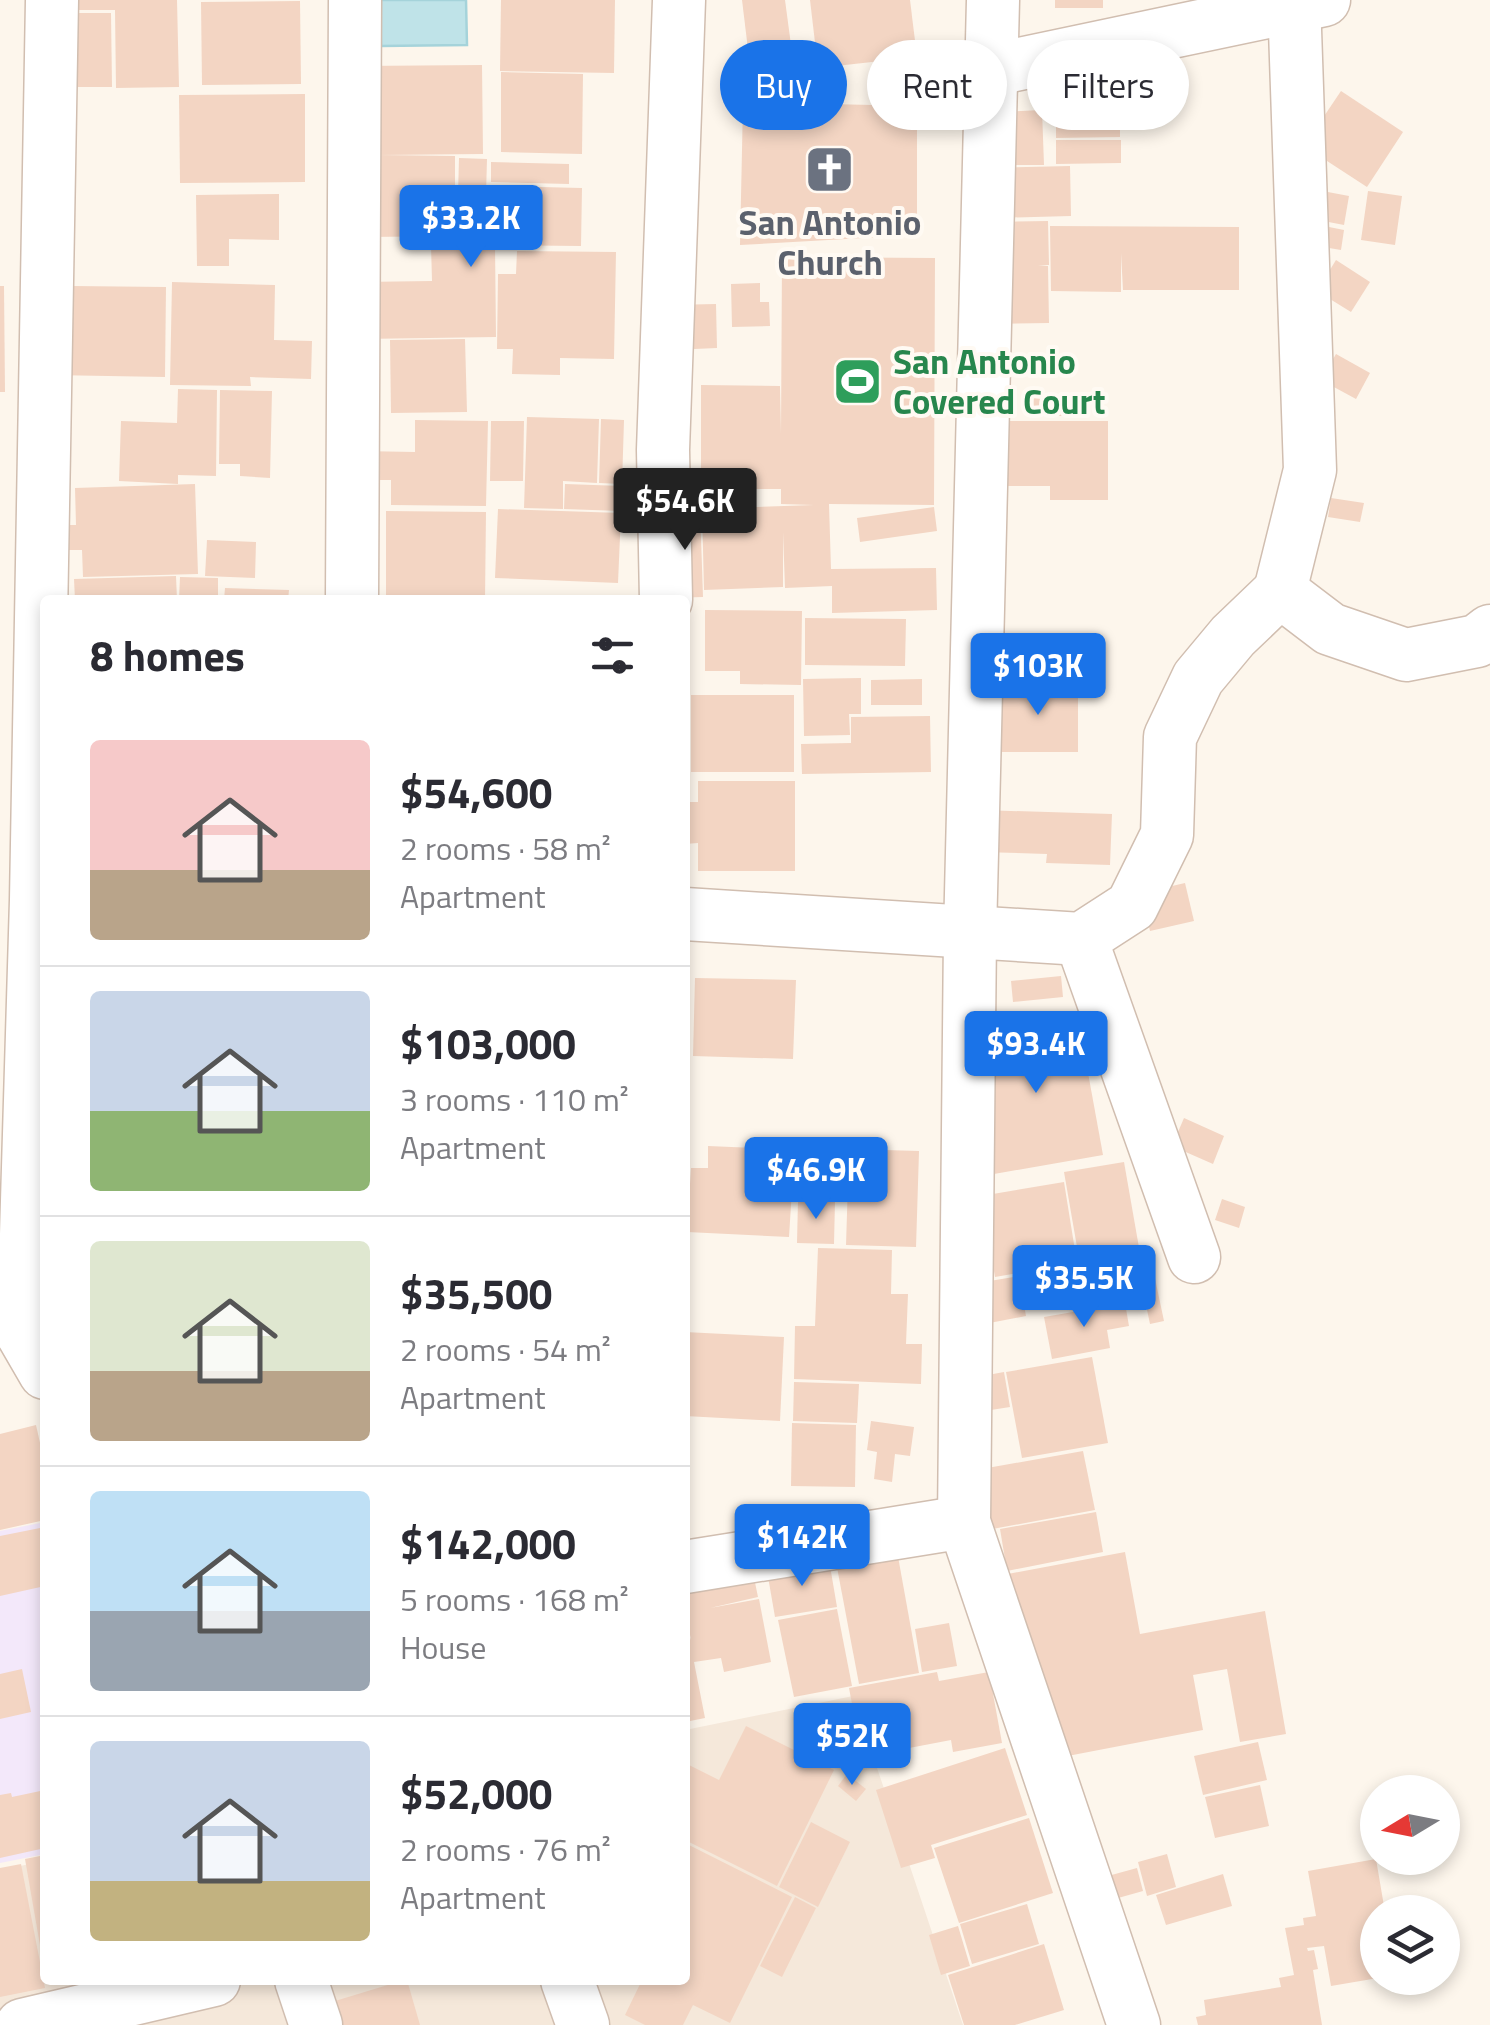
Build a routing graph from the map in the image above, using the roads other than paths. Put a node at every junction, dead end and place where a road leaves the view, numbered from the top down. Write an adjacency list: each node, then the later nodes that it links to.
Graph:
1 (52, 0): 13 (street)
2 (355, 0): 10 (street)
3 (679, 0): 11 (street)
4 (993, 0): 6 (street)
5 (1304, 2): 7 (street); 9 (street)
6 (992, 40)
7 (1007, 67)
8 (990, 130): 15 (street)
9 (1280, 591): 12 (street); 16 (street)
10 (352, 595)
11 (666, 595)
12 (1490, 631)
13 (27, 900): 18 (street)
14 (690, 914): 15 (street)
15 (970, 934): 16 (street); 19 (street)
16 (1081, 940): 17 (street)
17 (1194, 1257)
18 (40, 1364)
19 (964, 1522): 20 (street); 27 (street)
20 (690, 1567)
21 (193, 1985): 24 (street)
22 (303, 1985): 25 (street)
23 (568, 1985): 26 (street)
24 (22, 2025)
25 (316, 2025)
26 (582, 2025)
27 (1134, 2025)

